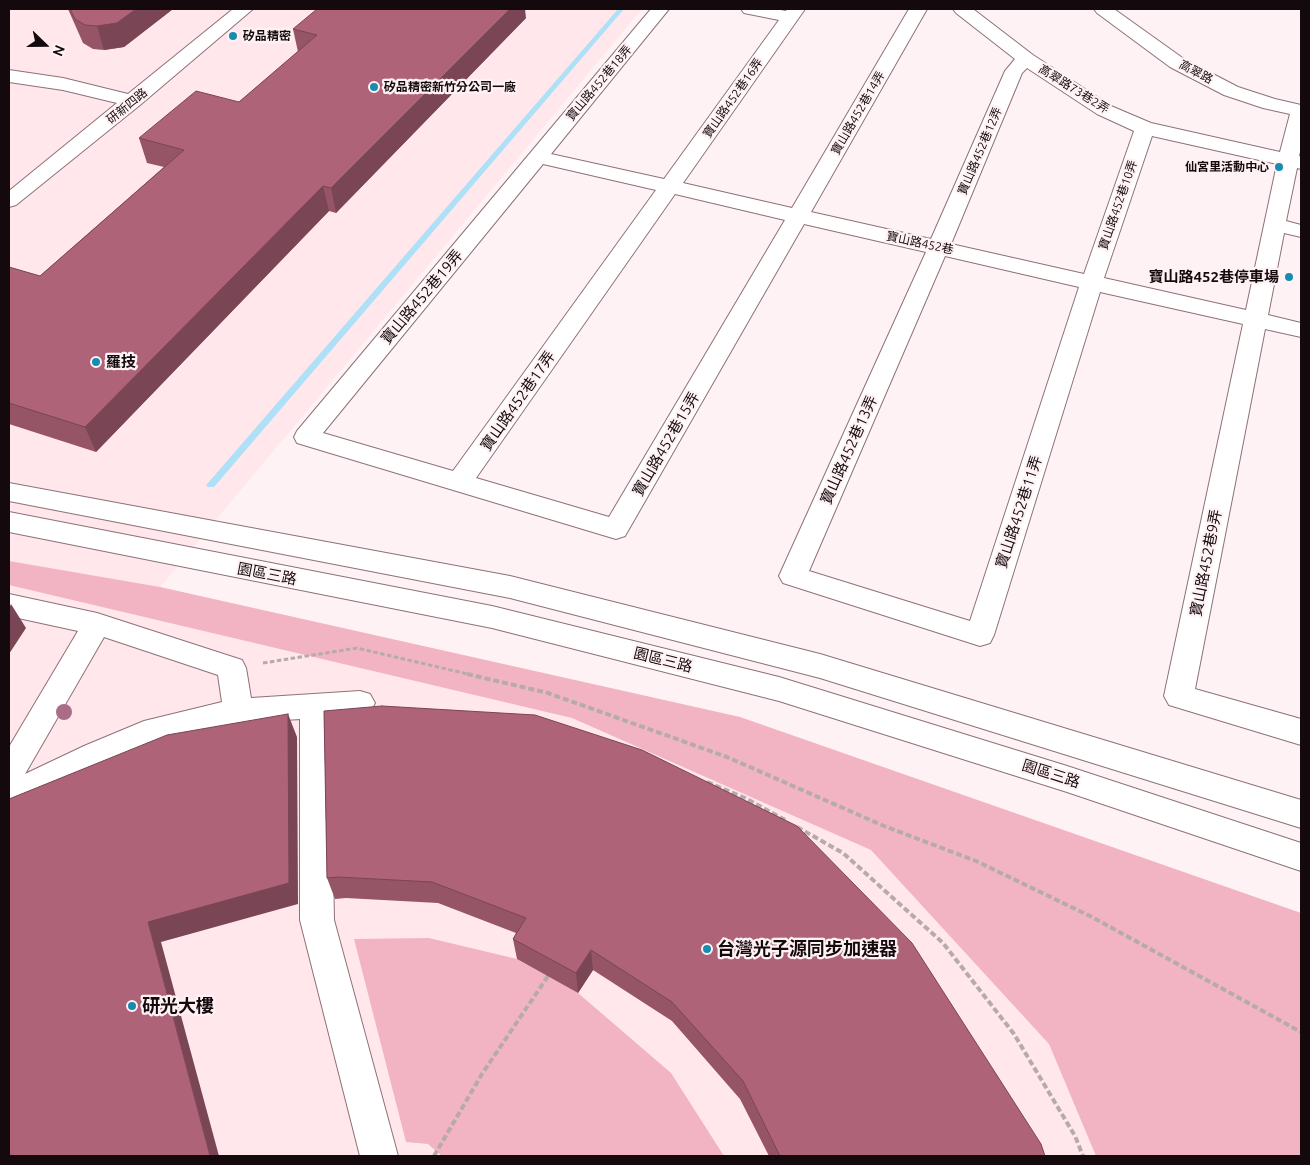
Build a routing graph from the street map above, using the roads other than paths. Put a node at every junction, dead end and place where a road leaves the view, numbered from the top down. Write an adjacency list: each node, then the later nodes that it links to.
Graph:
1 (244, 9): 13 (street, 研新四路)
2 (660, 9): 17 (street, 寶山路452巷18弄)
3 (750, 9): 8 (street)
4 (918, 9): 21 (street, 寶山路452巷14弄)
5 (962, 9): 10 (street, 高翠路73巷2弄)
6 (1103, 9): 15 (street, 高翠路)
7 (1124, 9): 14 (street, 高翠路)
8 (793, 13): 19 (street, 寶山路452巷16弄)
9 (9, 57): 12 (street)
10 (1026, 59): 16 (street, 高翠路73巷2弄); 24 (street, 寶山路452巷12弄)
11 (9, 76): 12 (street)
12 (63, 84): 13 (street)
13 (133, 101): 20 (street, 研新四路)
14 (1301, 101)
15 (1301, 111): 18 (street)
16 (1145, 128): 18 (street, 高翠路73巷2弄); 25 (street, 寶山路452巷10弄)
17 (538, 156): 19 (street, 寶山路452巷); 28 (street, 寶山路452巷19弄)
18 (1295, 162): 22 (street)
19 (669, 188): 21 (street, 寶山路452巷); 28 (street, 寶山路452巷17弄)
20 (9, 201)
21 (797, 217): 24 (street, 寶山路452巷); 28 (street, 寶山路452巷15弄)
22 (1275, 225): 23 (street); 26 (street)
23 (1301, 231)
24 (940, 246): 25 (street, 寶山路452巷); 31 (street, 寶山路452巷13弄)
25 (1092, 282): 26 (street, 寶山路452巷); 31 (street, 寶山路452巷11弄)
26 (1256, 319): 27 (street, 寶山路452巷); 37 (street, 寶山路452巷9弄)
27 (1301, 330)
28 (459, 484)
29 (9, 492): 39 (street, 園區三路)
30 (9, 522): 40 (street, 園區三路)
31 (874, 602)
32 (9, 605): 33 (street)
33 (97, 624): 35 (street); 38 (street)
34 (360, 703): 36 (street)
35 (238, 711): 36 (street); 38 (street)
36 (316, 717): 41 (street)
37 (1295, 730)
38 (12, 784)
39 (1301, 814)
40 (1301, 857)
41 (379, 1156)

